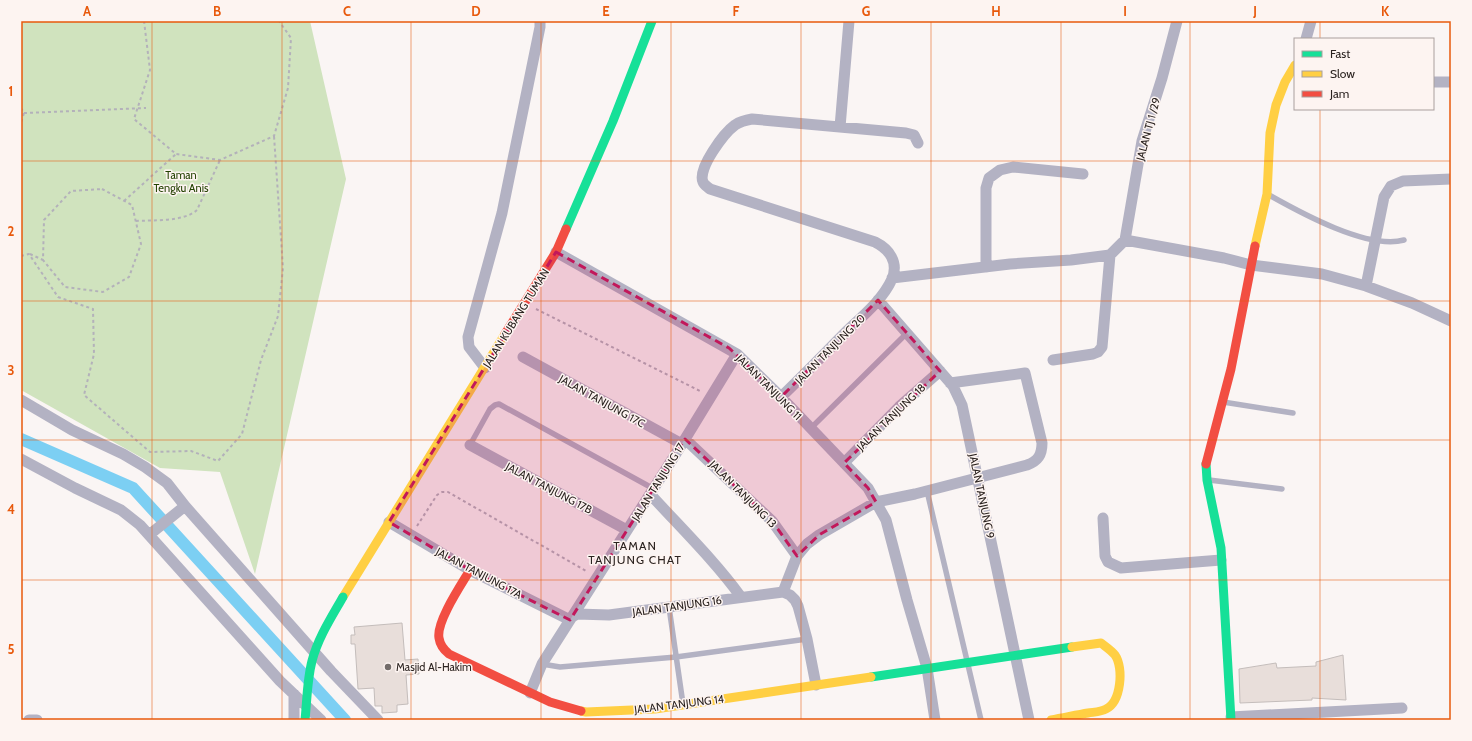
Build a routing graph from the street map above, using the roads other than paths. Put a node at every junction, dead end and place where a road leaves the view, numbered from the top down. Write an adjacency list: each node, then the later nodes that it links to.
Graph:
1 (540, 21): 30 (street)
2 (652, 21): 18 (street, JALAN KUBANG TUMAN)
3 (849, 21): 10 (street)
4 (1177, 21): 15 (street, JALAN TJ 1 /29)
5 (1311, 21): 6 (street)
6 (1306, 38)
7 (1294, 67): 14 (street)
8 (1434, 82): 9 (street)
9 (1451, 82)
10 (840, 127): 11 (street); 22 (street)
11 (918, 143)
12 (1083, 174): 21 (street)
13 (1451, 179): 16 (street)
14 (1267, 194): 16 (lane); 20 (street)
15 (1125, 240): 19 (street); 20 (street)
16 (1376, 240): 17 (lane); 23 (street)
17 (1404, 240)
18 (556, 252): 27 (street, JALAN TANJUNG 11); 30 (street, JALAN KUBANG TUMAN)
19 (1110, 255): 21 (street); 29 (street)
20 (1251, 265): 23 (street); 35 (street)
21 (986, 267): 22 (street)
22 (892, 278): 24 (street, JALAN TANJUNG 20)
23 (1366, 286): 25 (street)
24 (878, 300): 26 (street, JALAN TANJUNG 9); 33 (street, JALAN TANJUNG 20)
25 (1451, 321)
26 (907, 333): 31 (street, JALAN TANJUNG 9); 37 (lane)
27 (737, 354): 33 (street, JALAN TANJUNG 11); 38 (street, JALAN TANJUNG 17)
28 (523, 357): 38 (street, JALAN TANJUNG 17C)
29 (1054, 360)
30 (485, 368): 50 (street, JALAN KUBANG TUMAN)
31 (940, 371): 32 (street, JALAN TANJUNG 9); 41 (street, JALAN TANJUNG 18)
32 (950, 383): 42 (street, JALAN TANJUNG 9); 42 (street)
33 (781, 397): 37 (street, JALAN TANJUNG 11)
34 (21, 400): 48 (street)
35 (1223, 402): 36 (lane); 43 (street)
36 (1293, 413)
37 (811, 428): 41 (street, JALAN TANJUNG 11)
38 (684, 442): 46 (street, JALAN TANJUNG 17); 53 (street, JALAN TANJUNG 13)
39 (470, 445): 46 (lane); 51 (street, JALAN TANJUNG 17B)
40 (21, 459): 52 (street)
41 (844, 463): 47 (street, JALAN TANJUNG 11)
42 (978, 478): 45 (street); 61 (street, JALAN TANJUNG 9)
43 (1207, 480): 44 (lane); 54 (street)
44 (1282, 489)
45 (927, 491): 47 (street); 63 (lane)
46 (652, 492): 51 (street, JALAN TANJUNG 17); 57 (street)
47 (876, 502): 53 (street); 65 (street, JALAN TANJUNG 11)
48 (185, 507): 52 (street); 78 (street)
49 (1103, 518): 54 (street)
50 (389, 522): 55 (street, JALAN TANJUNG 17A); 76 (street, JALAN KUBANG TUMAN, bridge)
51 (627, 530): 59 (street, JALAN TANJUNG 17)
52 (153, 532): 68 (street)
53 (797, 556): 56 (street)
54 (1221, 560): 72 (street)
55 (470, 570): 59 (street, JALAN TANJUNG 17A); 67 (street, JALAN TANJUNG 14)
56 (782, 592): 57 (street, JALAN TANJUNG 16); 60 (street)
57 (741, 597): 58 (street, JALAN TANJUNG 16)
58 (669, 607): 59 (street, JALAN TANJUNG 16); 62 (lane)
59 (571, 619): 64 (street, JALAN TANJUNG 17)
60 (807, 639): 62 (lane); 66 (street)
61 (1016, 656): 63 (street, JALAN TANJUNG 14); 82 (street, JALAN TANJUNG 9); 83 (street, JALAN TANJUNG 14)
62 (676, 657): 64 (lane); 69 (lane)
63 (968, 662): 65 (street, JALAN TANJUNG 14); 81 (lane)
64 (542, 664): 67 (street, JALAN TANJUNG 17)
65 (927, 668): 66 (street, JALAN TANJUNG 14); 80 (street, JALAN TANJUNG 11)
66 (816, 685): 69 (street, JALAN TANJUNG 14)
67 (530, 693): 71 (street, JALAN TANJUNG 14)
68 (294, 694): 75 (street); 77 (street)
69 (683, 704): 71 (street, JALAN TANJUNG 14)
70 (1402, 708): 72 (street)
71 (655, 709): 79 (street)
72 (1231, 719)
73 (29, 720): 74 (street)
74 (37, 720)
75 (294, 720)
76 (305, 720)
77 (320, 720)
78 (378, 720)
79 (656, 720)
80 (935, 720)
81 (981, 720)
82 (1029, 720)
83 (1051, 720)

